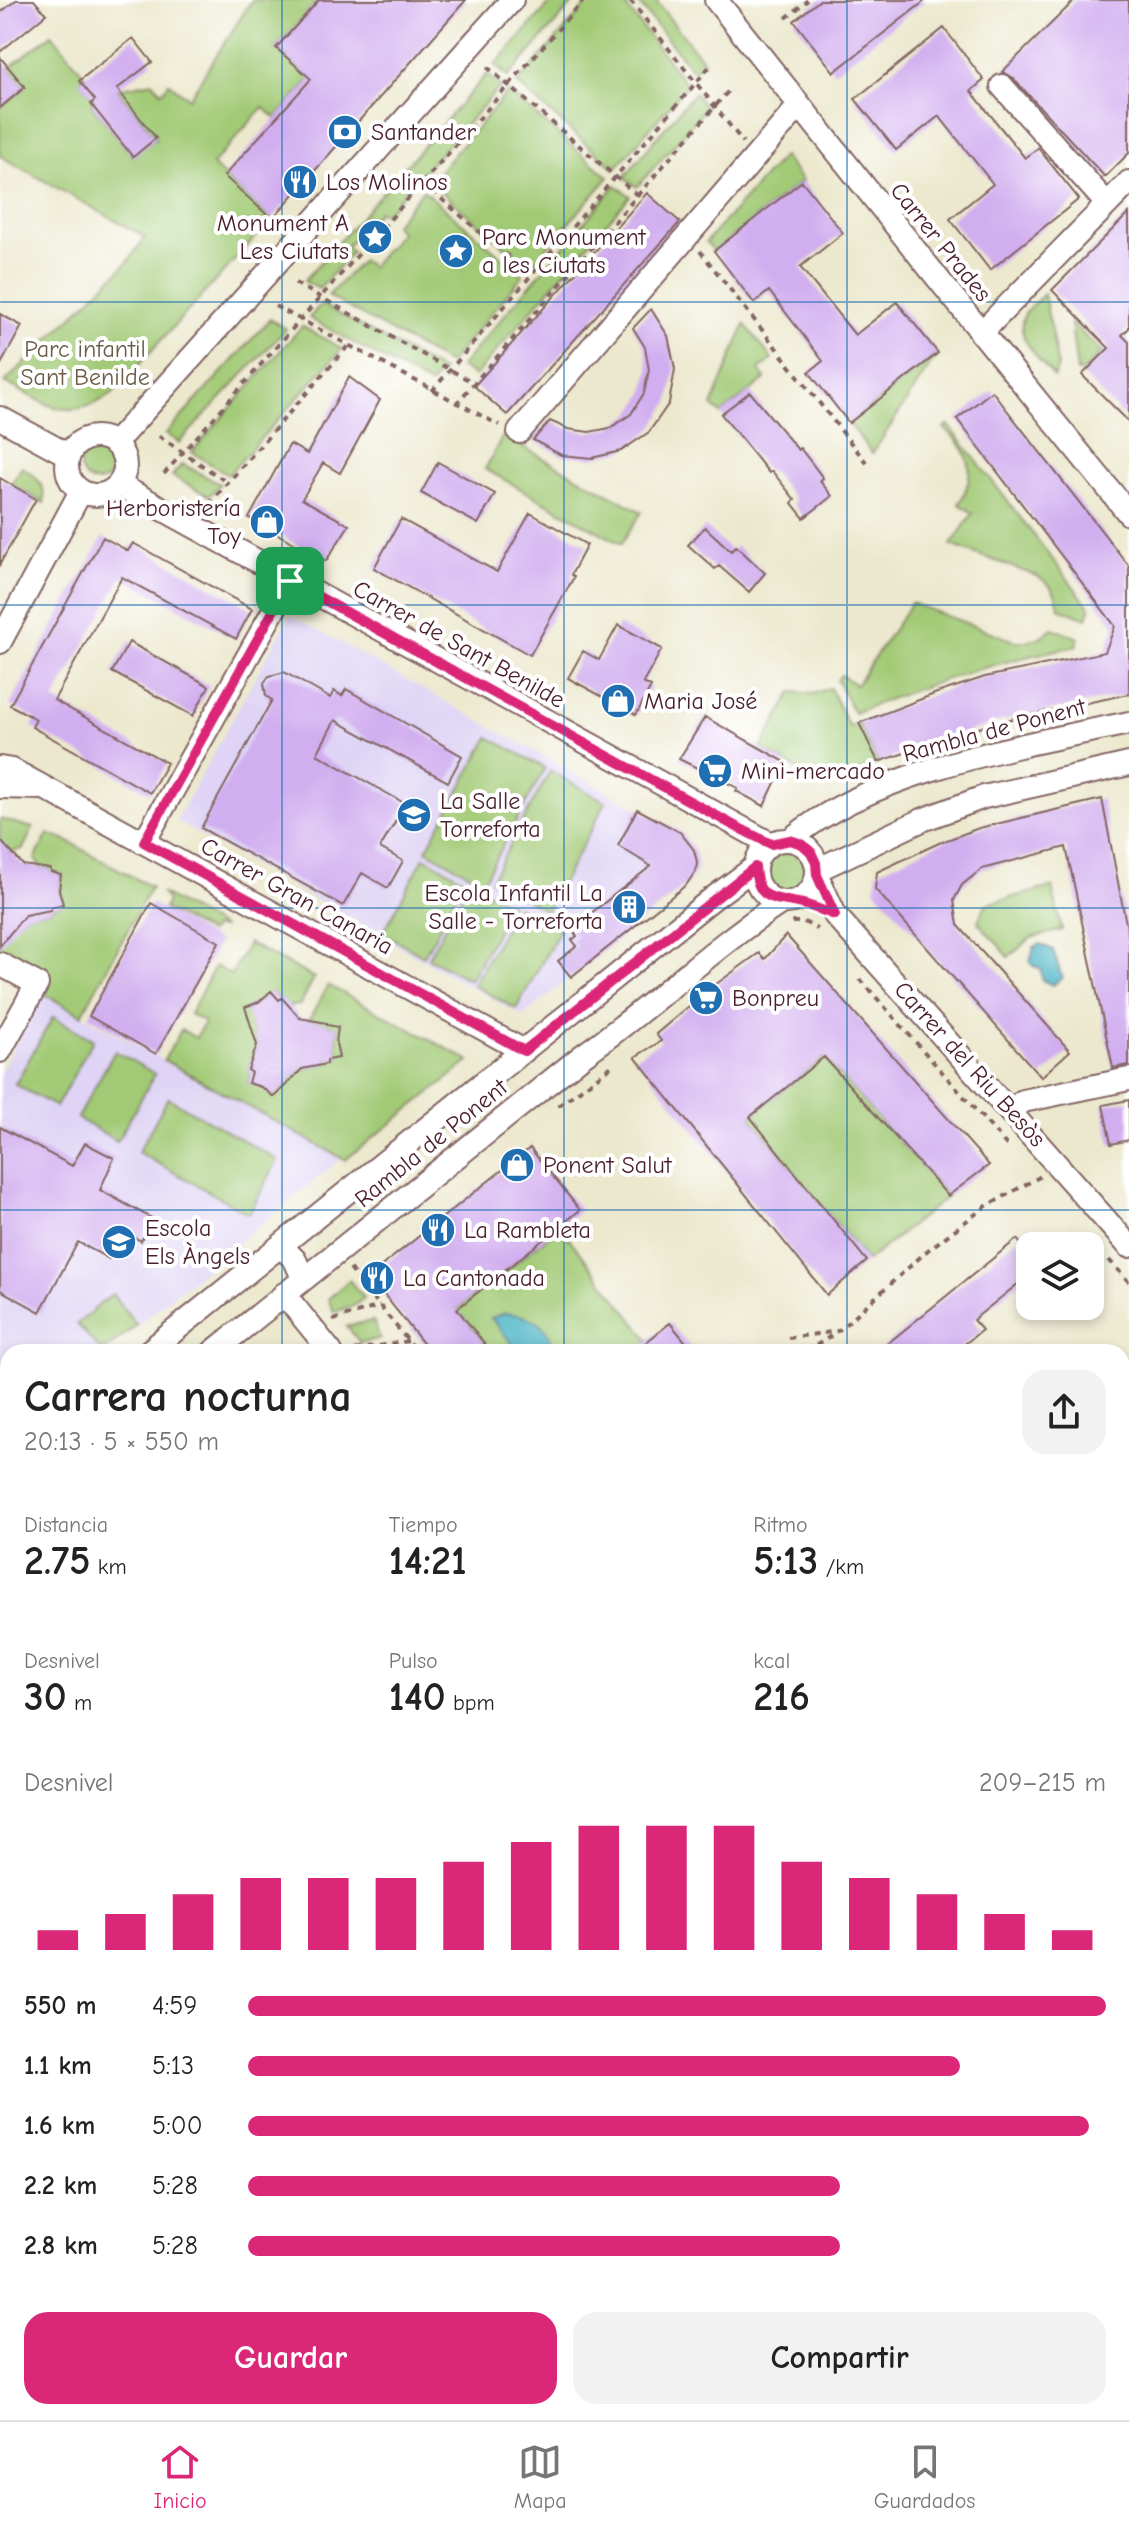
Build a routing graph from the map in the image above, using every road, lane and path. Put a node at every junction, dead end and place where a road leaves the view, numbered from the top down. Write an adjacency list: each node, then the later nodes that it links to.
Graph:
1 (512, 0): 38 (street)
2 (584, 0): 10 (path)
3 (630, 0): 9 (path)
4 (716, 0): 13 (street, Carrer Prades)
5 (806, 0): 6 (path)
6 (786, 18)
7 (712, 64): 9 (path)
8 (487, 67): 10 (path)
9 (696, 83): 14 (path); 16 (path)
10 (508, 85): 16 (path); 18 (path)
11 (1002, 86): 20 (street)
12 (731, 88): 14 (path)
13 (799, 106): 29 (street, Carrer Prades); 36 (street)
14 (715, 107): 15 (path); 19 (path)
15 (745, 145)
16 (616, 177): 19 (path); 24 (path)
17 (1129, 182): 20 (street)
18 (423, 183): 21 (path); 24 (path)
19 (637, 195): 32 (path)
20 (1107, 204): 29 (street)
21 (385, 225): 22 (path); 22 (path)
22 (364, 248): 26 (path)
23 (698, 248): 41 (path)
24 (531, 276): 31 (path)
25 (295, 283): 26 (path)
26 (321, 297): 28 (path); 31 (path)
27 (275, 306): 28 (path)
28 (301, 320): 30 (path); 39 (path)
29 (981, 333): 47 (street, Carrer Prades)
30 (349, 345): 33 (path); 43 (path)
31 (450, 370): 32 (path); 33 (path)
32 (474, 383): 34 (path)
33 (432, 391): 34 (path)
34 (456, 404): 36 (path)
35 (0, 418): 40 (street)
36 (510, 429)
37 (159, 436): 39 (path)
38 (115, 443): 40 (street); 44 (street)
39 (183, 452): 42 (path); 43 (path)
40 (68, 455): 45 (street)
41 (869, 466)
42 (164, 474)
43 (228, 483): 46 (path)
44 (119, 485): 45 (street); 48 (street, Carrer de Sant Benilde)
45 (81, 491): 49 (street)
46 (209, 504)
47 (1129, 514)
48 (290, 581): 55 (street); 56 (street, Carrer de Sant Benilde)
49 (0, 642)
50 (1129, 723): 56 (street, Rambla de Ponent)
51 (1129, 764): 57 (street)
52 (0, 768): 54 (street, Carrer Gran Canaria)
53 (0, 787): 54 (street, Carrer Gran Canaria)
54 (46, 788): 55 (street, Carrer Gran Canaria)
55 (144, 842): 64 (street, Carrer Gran Canaria)
56 (768, 852): 57 (street); 58 (street); 64 (street, Rambla de Ponent)
57 (817, 872): 58 (street); 59 (street, Carrer del Riu Besòs)
58 (787, 909): 59 (street); 60 (path); 78 (street, Rambla de Ponent)
59 (835, 915): 68 (street, Carrer del Riu Besòs)
60 (824, 937)
61 (0, 964): 63 (street)
62 (852, 970): 69 (path, Carrer del Riu Besòs)
63 (0, 1051)
64 (524, 1051): 73 (street, Rambla de Ponent)
65 (612, 1066): 67 (path)
66 (1129, 1079): 68 (street)
67 (560, 1104)
68 (1010, 1112): 74 (street, Carrer del Riu Besòs)
69 (1017, 1156)
70 (1027, 1167): 72 (path, Carrer del Riu Besòs)
71 (1043, 1175): 72 (path)
72 (1038, 1179): 83 (path)
73 (281, 1246): 77 (street, Rambla de Ponent); 78 (street)
74 (1129, 1246)
75 (1104, 1253): 79 (path)
76 (350, 1269): 81 (path)
77 (242, 1278): 80 (street); 86 (street, Rambla de Ponent)
78 (303, 1278): 80 (street, Rambla de Ponent)
79 (1129, 1282)
80 (276, 1300): 87 (street, Rambla de Ponent); 88 (street)
81 (380, 1306): 82 (path); 85 (path)
82 (332, 1320)
83 (838, 1331): 84 (path); 91 (path)
84 (788, 1338)
85 (408, 1341): 89 (path); 90 (path)
86 (158, 1344)
87 (223, 1344)
88 (323, 1344)
89 (390, 1344)
90 (410, 1344)
91 (818, 1344)

